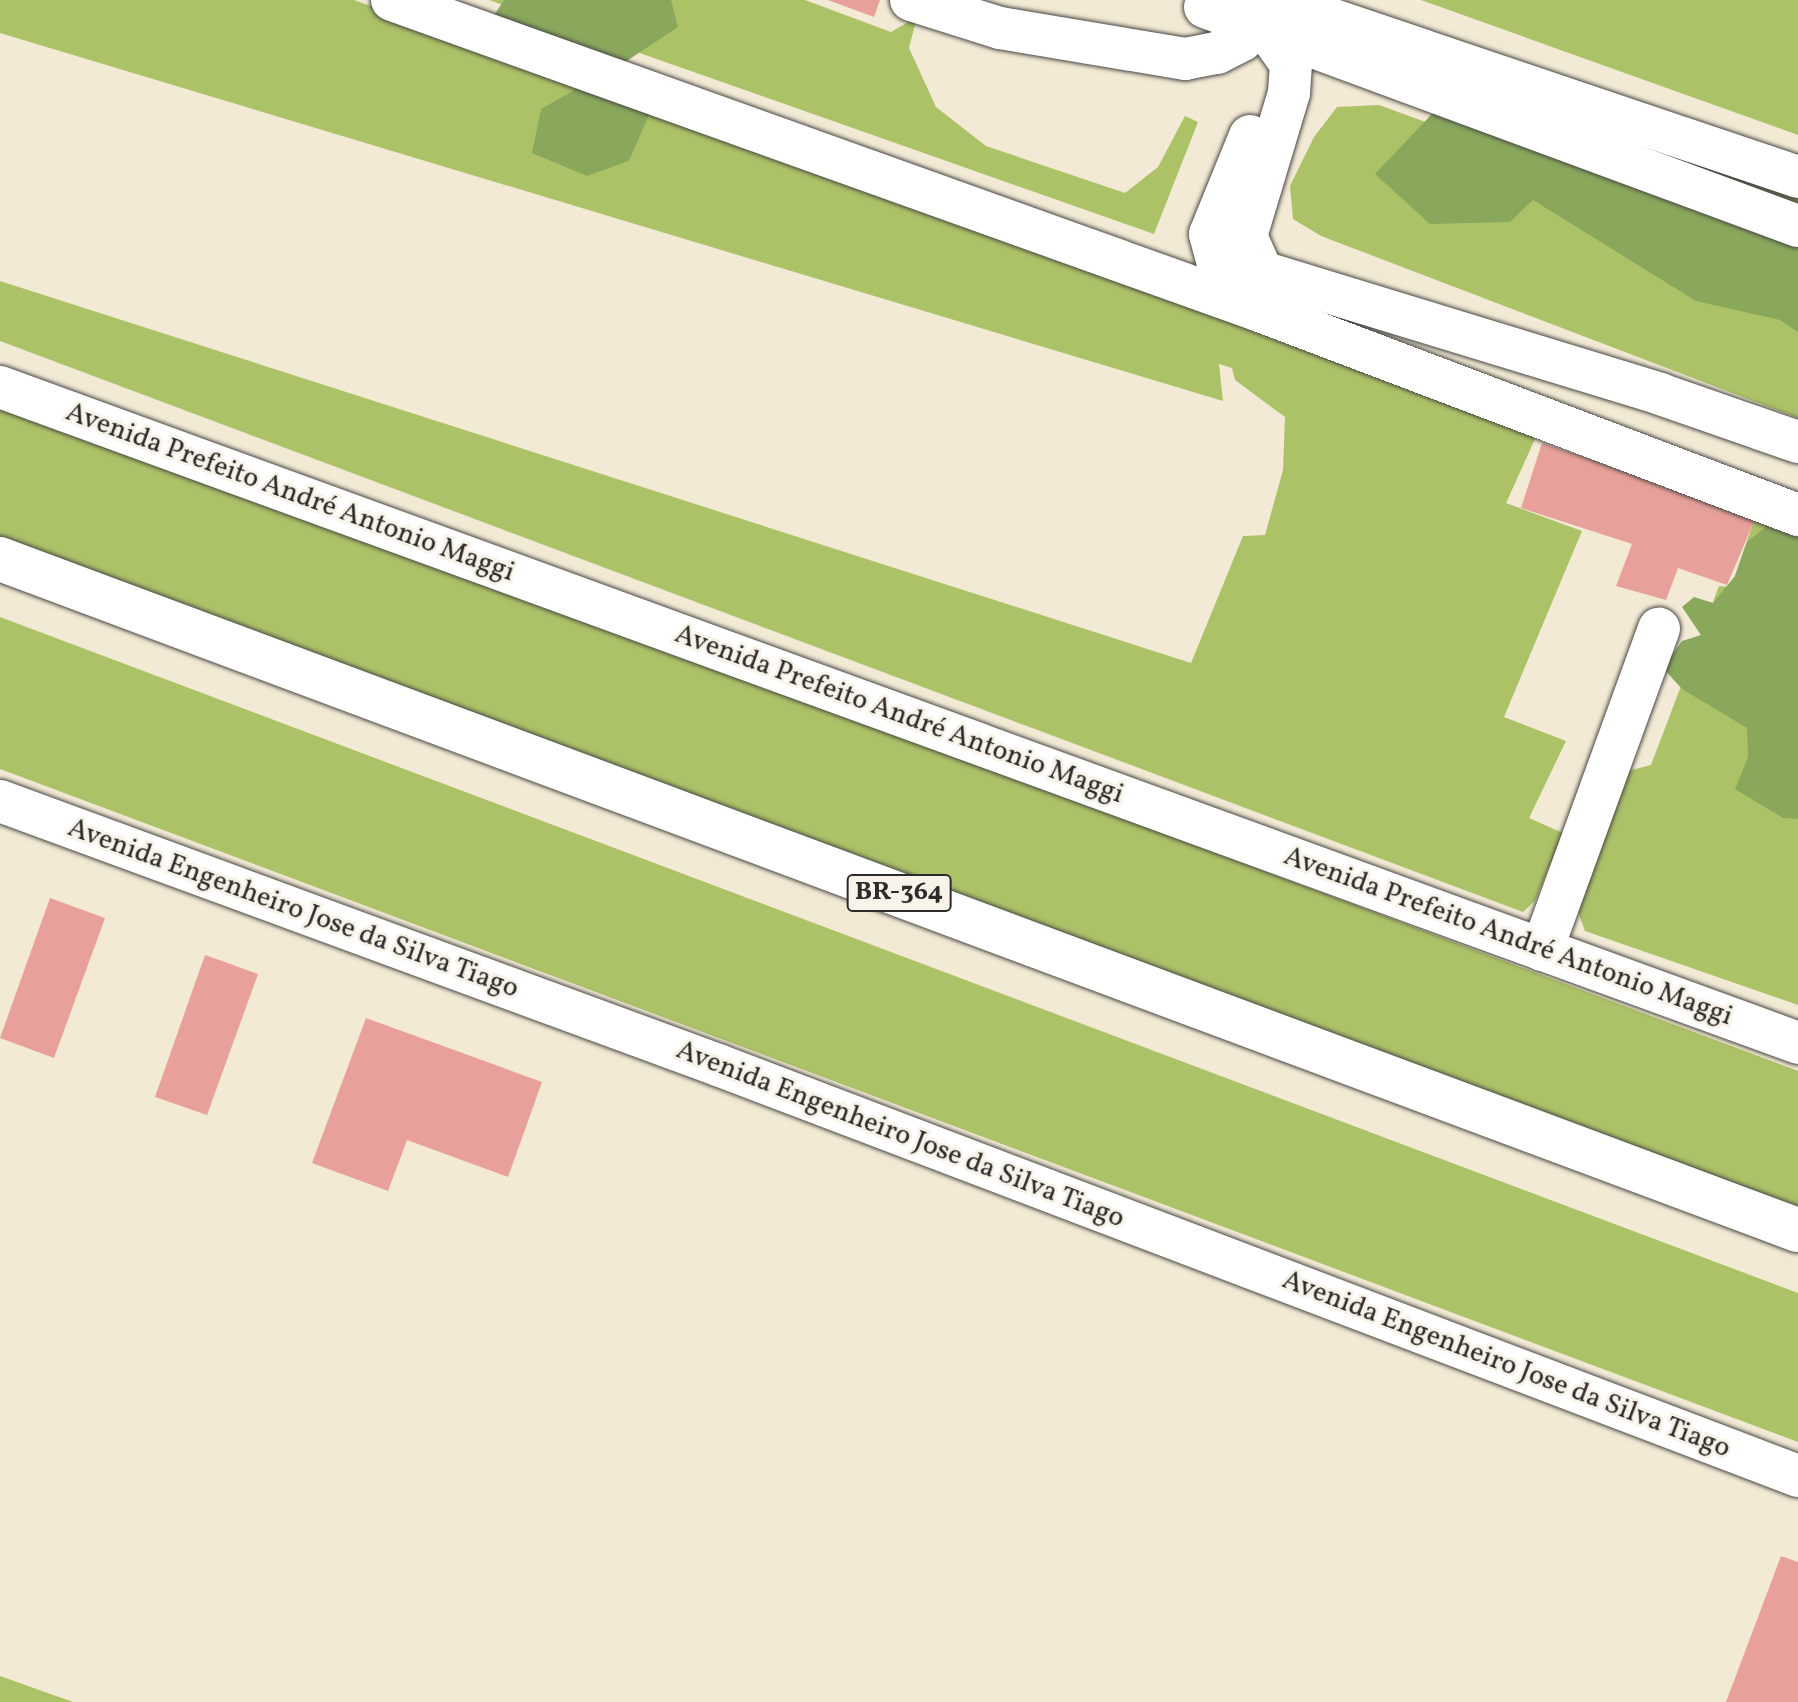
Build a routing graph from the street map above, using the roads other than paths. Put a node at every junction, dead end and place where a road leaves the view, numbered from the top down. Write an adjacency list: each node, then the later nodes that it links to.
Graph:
1 (392, 0): 7 (street)
2 (911, 0): 4 (street)
3 (1200, 3): 4 (street)
4 (1258, 18): 5 (street); 6 (street); 7 (street)
5 (1798, 177)
6 (1798, 226)
7 (1259, 291): 9 (street); 10 (street)
8 (0, 387): 14 (street, Avenida Prefeito André Antonio Maggi)
9 (1798, 442)
10 (1798, 515)
11 (0, 559): 16 (main road, BR-364)
12 (1659, 629): 14 (street)
13 (0, 801): 17 (street, Avenida Engenheiro Jose da Silva Tiago)
14 (1542, 950): 15 (street, Avenida Prefeito André Antonio Maggi)
15 (1798, 1043)
16 (1798, 1230)
17 (1798, 1476)

